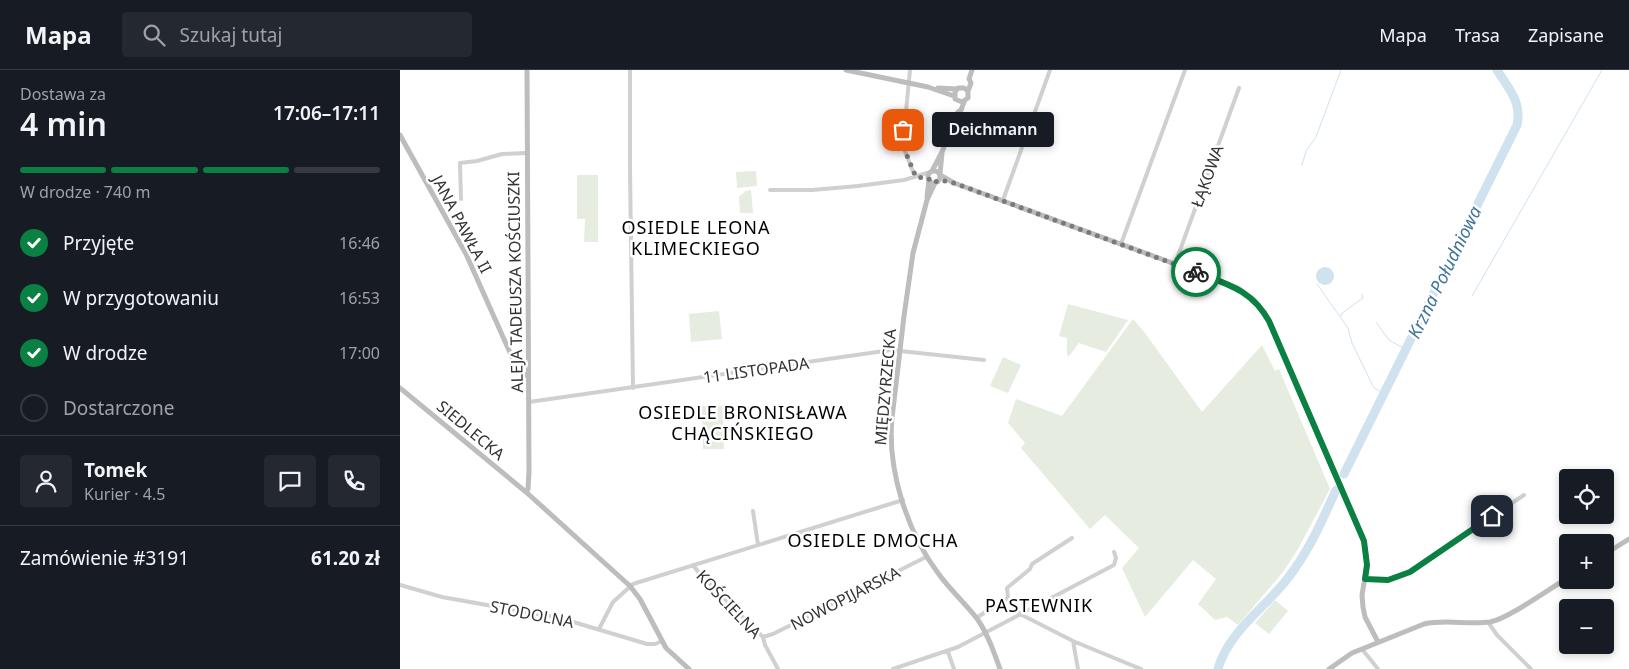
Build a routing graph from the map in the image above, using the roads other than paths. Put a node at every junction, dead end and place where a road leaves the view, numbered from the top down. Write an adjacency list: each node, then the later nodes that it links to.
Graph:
1 (527, 70): 19 (street, ALEJA TADEUSZA KOŚCIUSZKI)
2 (630, 70): 34 (street)
3 (846, 70): 9 (street)
4 (910, 70): 9 (street)
5 (972, 70): 8 (street)
6 (1050, 70): 27 (street)
7 (1185, 70): 28 (street)
8 (969, 79): 11 (street); 13 (street)
9 (908, 83): 10 (street); 21 (street)
10 (933, 88): 11 (street); 14 (street)
11 (959, 88): 13 (street); 14 (street)
12 (1239, 88): 29 (street, ŁĄKOWA)
13 (968, 91): 15 (street, MIĘDZYRZECKA)
14 (954, 96): 15 (street)
15 (961, 102): 18 (street, MIĘDZYRZECKA)
16 (400, 135): 17 (street, JANA PAWŁA II)
17 (402, 142): 32 (street, JANA PAWŁA II)
18 (942, 152): 20 (street, MIĘDZYRZECKA); 22 (street, MIĘDZYRZECKA)
19 (526, 153): 25 (street); 32 (street, ALEJA TADEUSZA KOŚCIUSZKI)
20 (931, 172): 21 (street); 22 (street); 23 (street, MIĘDZYRZECKA)
21 (916, 177): 23 (street); 24 (street)
22 (939, 178): 23 (street); 26 (street, MIĘDZYRZECKA); 27 (street)
23 (929, 179): 26 (street, MIĘDZYRZECKA)
24 (770, 190)
25 (460, 199)
26 (927, 200): 30 (street, MIĘDZYRZECKA)
27 (1003, 200): 28 (street)
28 (1121, 244): 29 (street)
29 (1175, 264): 47 (street)
30 (899, 350): 31 (street, 11 LISTOPADA); 34 (street, 11 LISTOPADA); 38 (street, MIĘDZYRZECKA)
31 (984, 360)
32 (528, 376): 35 (street, ALEJA TADEUSZA KOŚCIUSZKI)
33 (400, 388): 36 (street, SIEDLECKA)
34 (634, 388): 35 (street, 11 LISTOPADA)
35 (529, 402): 36 (street, ALEJA TADEUSZA KOŚCIUSZKI)
36 (526, 492): 50 (street, SIEDLECKA)
37 (1524, 495): 47 (street)
38 (903, 500): 42 (street); 45 (street, MIĘDZYRZECKA)
39 (754, 511): 42 (street)
40 (1072, 538): 51 (street)
41 (1629, 539): 43 (street)
42 (758, 545): 46 (street)
43 (1614, 548)
44 (1114, 552): 52 (street)
45 (926, 557): 53 (street, MIĘDZYRZECKA); 57 (street, NOWOPIJARSKA)
46 (693, 565): 50 (street); 57 (street, KOŚCIELNA)
47 (1365, 579): 60 (street)
48 (1559, 584): 54 (street)
49 (400, 586): 55 (street, STODOLNA)
50 (630, 586): 55 (street); 58 (street, SIEDLECKA)
51 (1008, 598): 52 (street); 53 (street)
52 (1020, 614): 56 (street); 59 (street)
53 (976, 618): 56 (street, MIĘDZYRZECKA)
54 (1488, 622): 60 (street); 72 (street)
55 (599, 629): 58 (street, STODOLNA)
56 (986, 634): 62 (street); 67 (street, MIĘDZYRZECKA)
57 (763, 637): 64 (street, KOŚCIELNA)
58 (662, 641): 63 (street, SIEDLECKA)
59 (1073, 641): 68 (street); 69 (street)
60 (1378, 642): 61 (street)
61 (1362, 649): 70 (street); 71 (street)
62 (948, 652): 65 (street); 66 (street)
63 (689, 669)
64 (778, 669)
65 (893, 669)
66 (954, 669)
67 (1000, 669)
68 (1078, 669)
69 (1141, 669)
70 (1329, 669)
71 (1378, 669)
72 (1531, 669)

